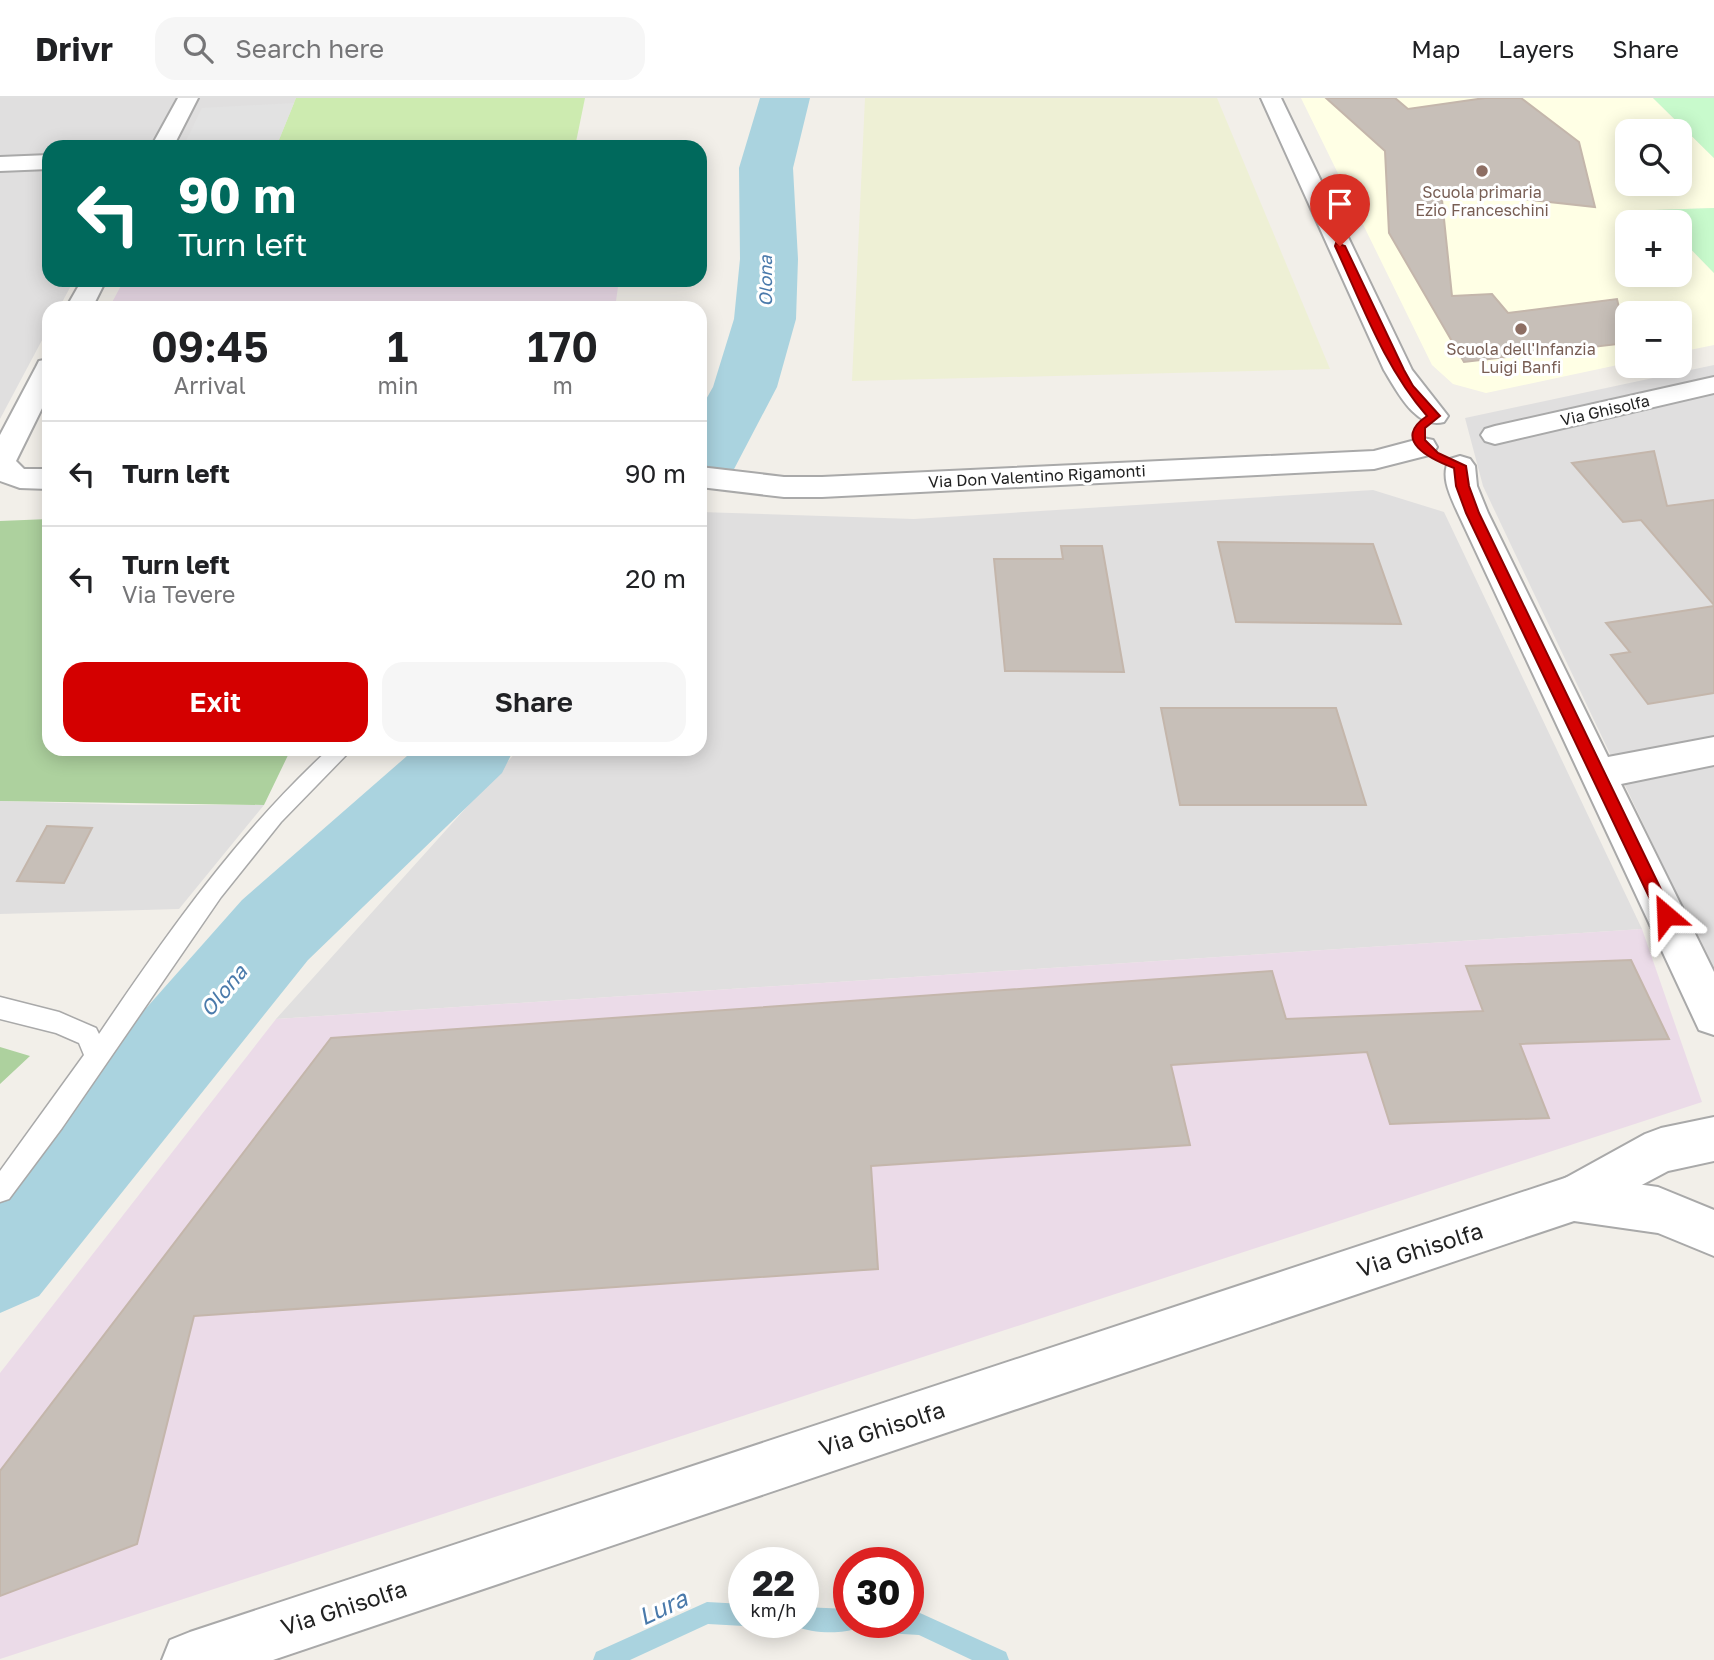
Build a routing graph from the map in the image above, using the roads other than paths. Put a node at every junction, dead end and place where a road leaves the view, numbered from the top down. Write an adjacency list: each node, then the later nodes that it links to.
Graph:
1 (188, 98): 3 (street)
2 (1271, 98): 8 (street)
3 (166, 140)
4 (42, 162): 5 (street)
5 (0, 163)
6 (42, 381): 11 (street)
7 (1714, 385): 8 (street, Via Ghisolfa)
8 (1470, 443): 9 (street, Via Don Valentino Rigamonti); 9 (street, Via Don Valentino Rigamonti); 14 (street)
9 (1374, 460): 10 (street, Via Don Valentino Rigamonti)
10 (707, 478)
11 (42, 479)
12 (1714, 751): 14 (street)
13 (335, 756): 17 (lane)
14 (1598, 774): 16 (street)
15 (0, 1007): 17 (lane)
16 (1714, 1016)
17 (96, 1057): 19 (lane)
18 (1714, 1139): 20 (street, Via Ghisolfa)
19 (0, 1190)
20 (1574, 1198): 21 (street, Via Ghisolfa); 22 (street, Via Ghisolfa)
21 (1714, 1233)
22 (190, 1660)

